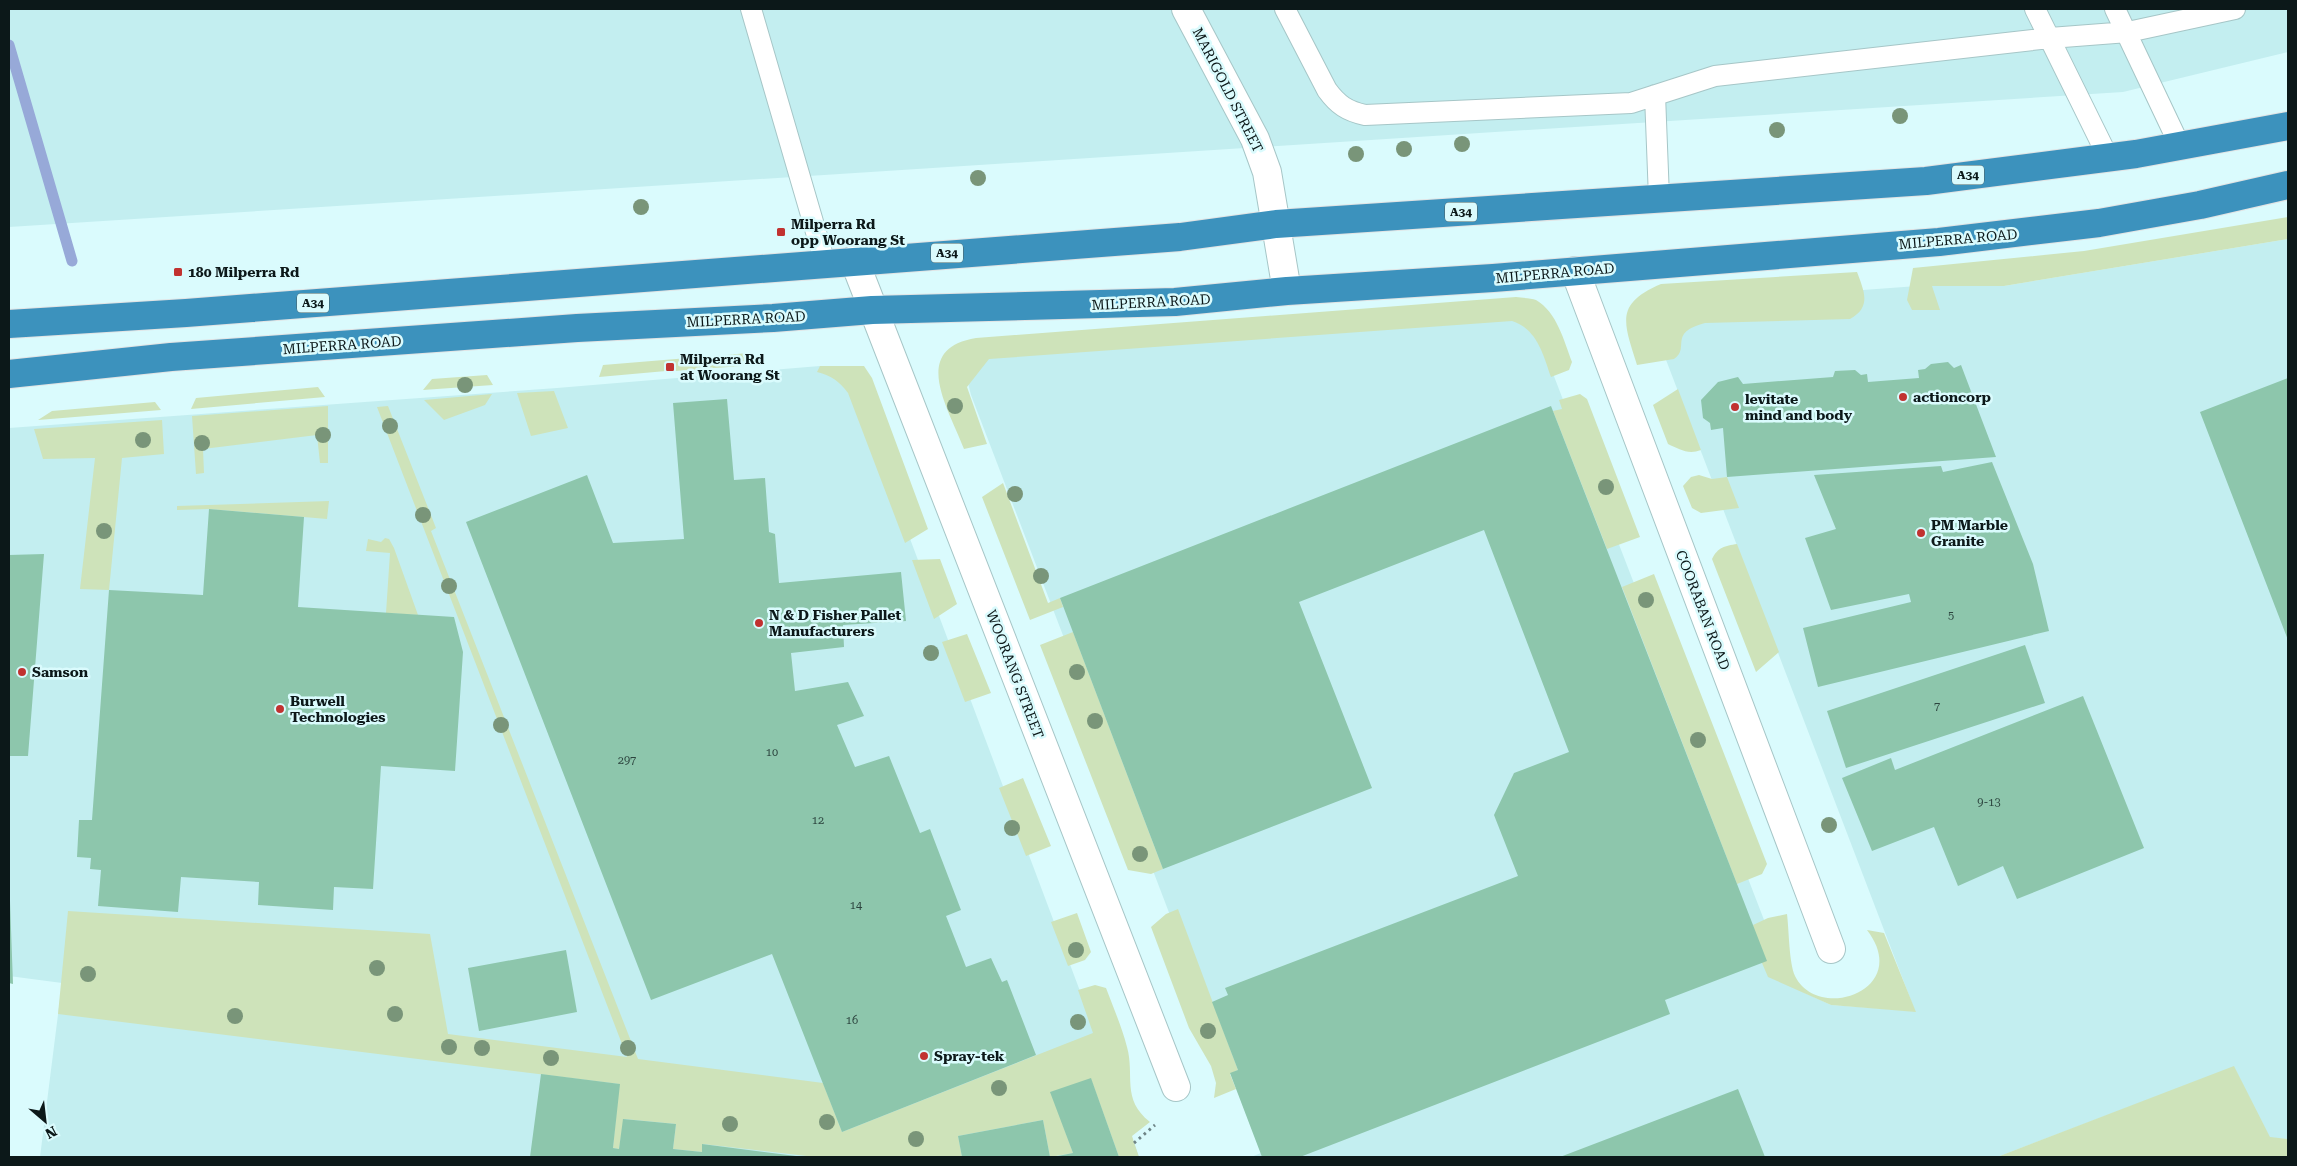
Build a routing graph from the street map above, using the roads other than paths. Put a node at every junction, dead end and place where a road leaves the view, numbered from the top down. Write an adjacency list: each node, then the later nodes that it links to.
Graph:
1 (751, 9): 17 (lane)
2 (1186, 9): 15 (street, MARIGOLD STREET)
3 (1285, 9): 9 (lane)
4 (2035, 9): 8 (lane)
5 (2115, 9): 7 (lane)
6 (2235, 9): 7 (lane)
7 (2128, 32): 8 (lane); 11 (lane)
8 (2050, 38): 9 (lane); 12 (lane)
9 (1655, 95): 14 (lane)
10 (2288, 126): 11 (highway, A34)
11 (2180, 146): 12 (highway, A34)
12 (2108, 157): 14 (highway, A34)
13 (2288, 185): 18 (highway, MILPERRA ROAD)
14 (1658, 198): 15 (highway, A34)
15 (1276, 224): 16 (highway, A34); 19 (street, MARIGOLD STREET)
16 (854, 260): 17 (highway, A34); 20 (street, WOORANG STREET)
17 (825, 263): 21 (highway, A34)
18 (1575, 271): 19 (highway, MILPERRA ROAD); 23 (street, COORABAN ROAD)
19 (1287, 291): 20 (highway, MILPERRA ROAD)
20 (872, 310): 22 (highway, MILPERRA ROAD); 24 (street, WOORANG STREET)
21 (9, 324)
22 (9, 374)
23 (1831, 949)
24 (1176, 1087)

